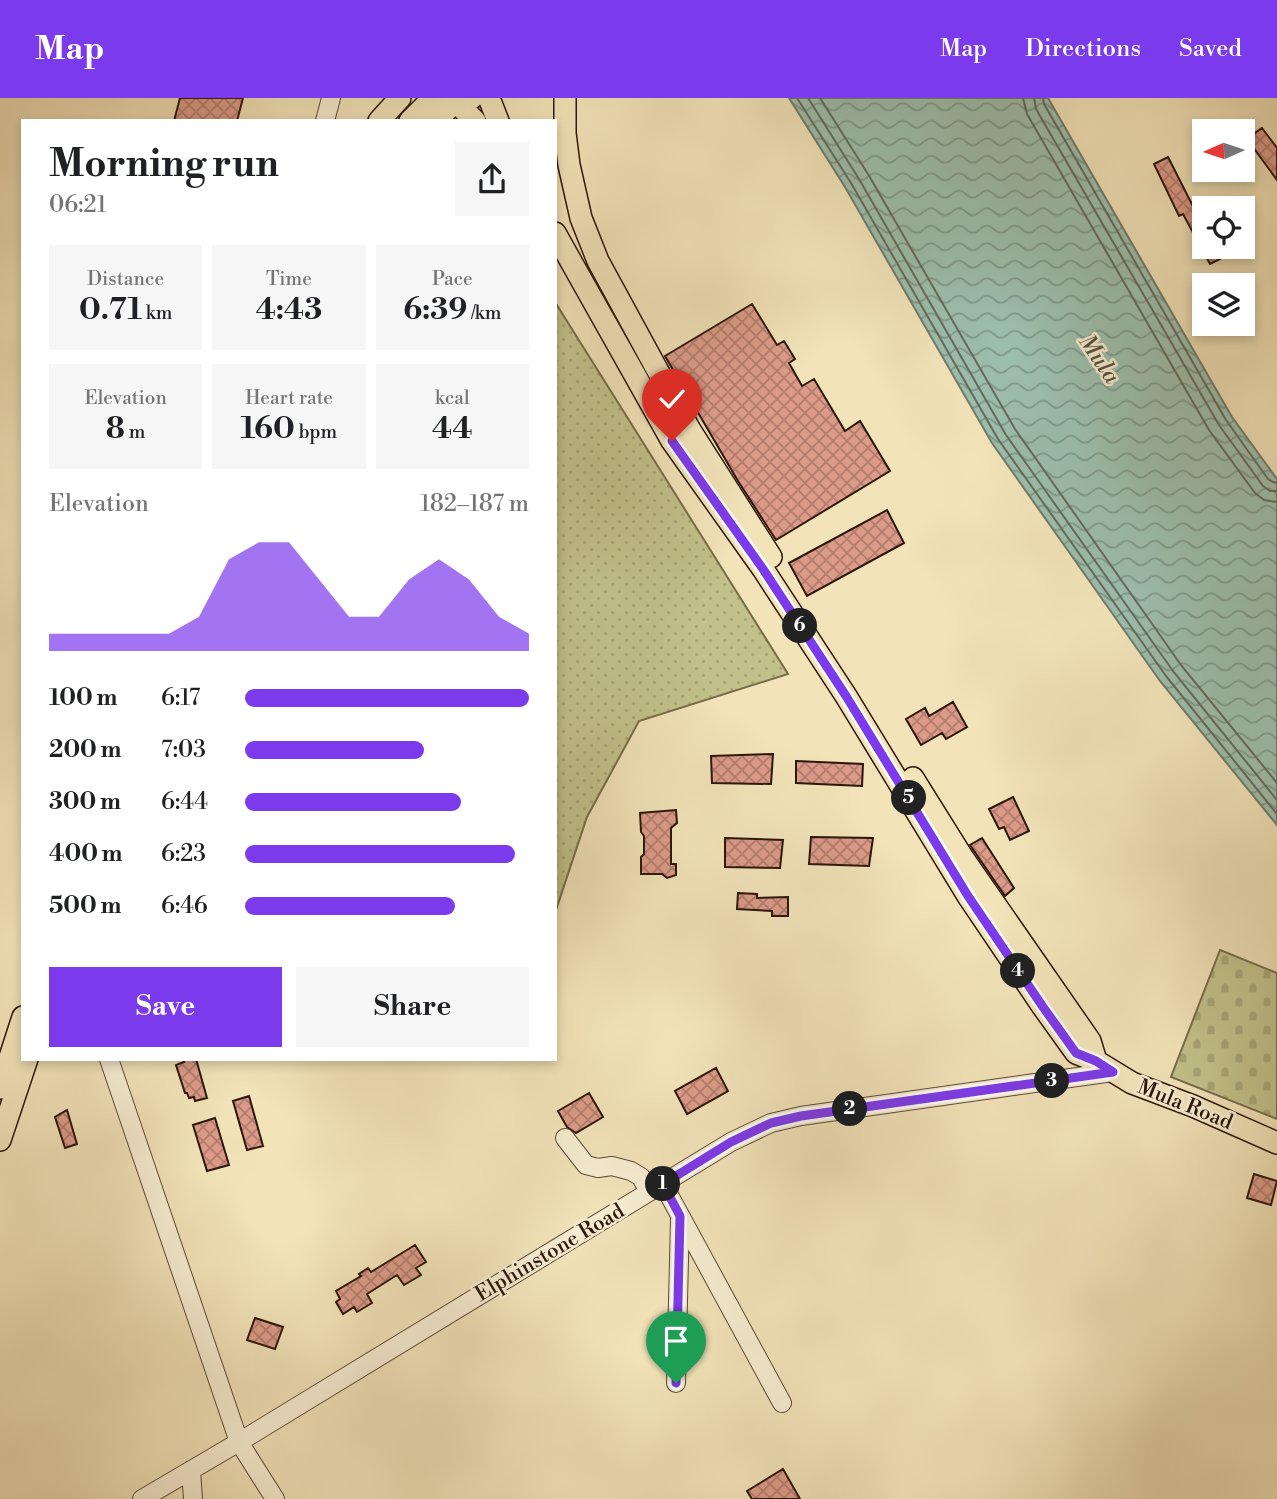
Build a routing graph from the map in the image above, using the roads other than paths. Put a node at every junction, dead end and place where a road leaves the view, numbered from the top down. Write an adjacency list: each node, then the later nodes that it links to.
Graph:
1 (331, 98): 6 (street)
2 (400, 98): 7 (main road)
3 (489, 98): 11 (main road)
4 (565, 98): 13 (main road)
5 (452, 100): 8 (main road); 9 (main road); 10 (main road)
6 (326, 119)
7 (381, 119)
8 (414, 119)
9 (438, 119)
10 (473, 119)
11 (497, 119)
12 (557, 237): 13 (main road)
13 (702, 461): 17 (main road)
14 (21, 1023): 18 (main road)
15 (26, 1061): 20 (main road)
16 (110, 1061): 26 (street)
17 (1104, 1067): 21 (main road, Mula Road); 22 (street, Elphinstone Road)
18 (0, 1088)
19 (565, 1138): 22 (street)
20 (0, 1140)
21 (1277, 1143)
22 (656, 1188): 23 (street); 26 (street, Elphinstone Road)
23 (680, 1216): 24 (street); 25 (street)
24 (676, 1383)
25 (782, 1403)
26 (239, 1442): 27 (street, Elphinstone Road); 30 (street)
27 (191, 1470): 28 (street, Elphinstone Road); 29 (street)
28 (142, 1499)
29 (193, 1499)
30 (275, 1499)

